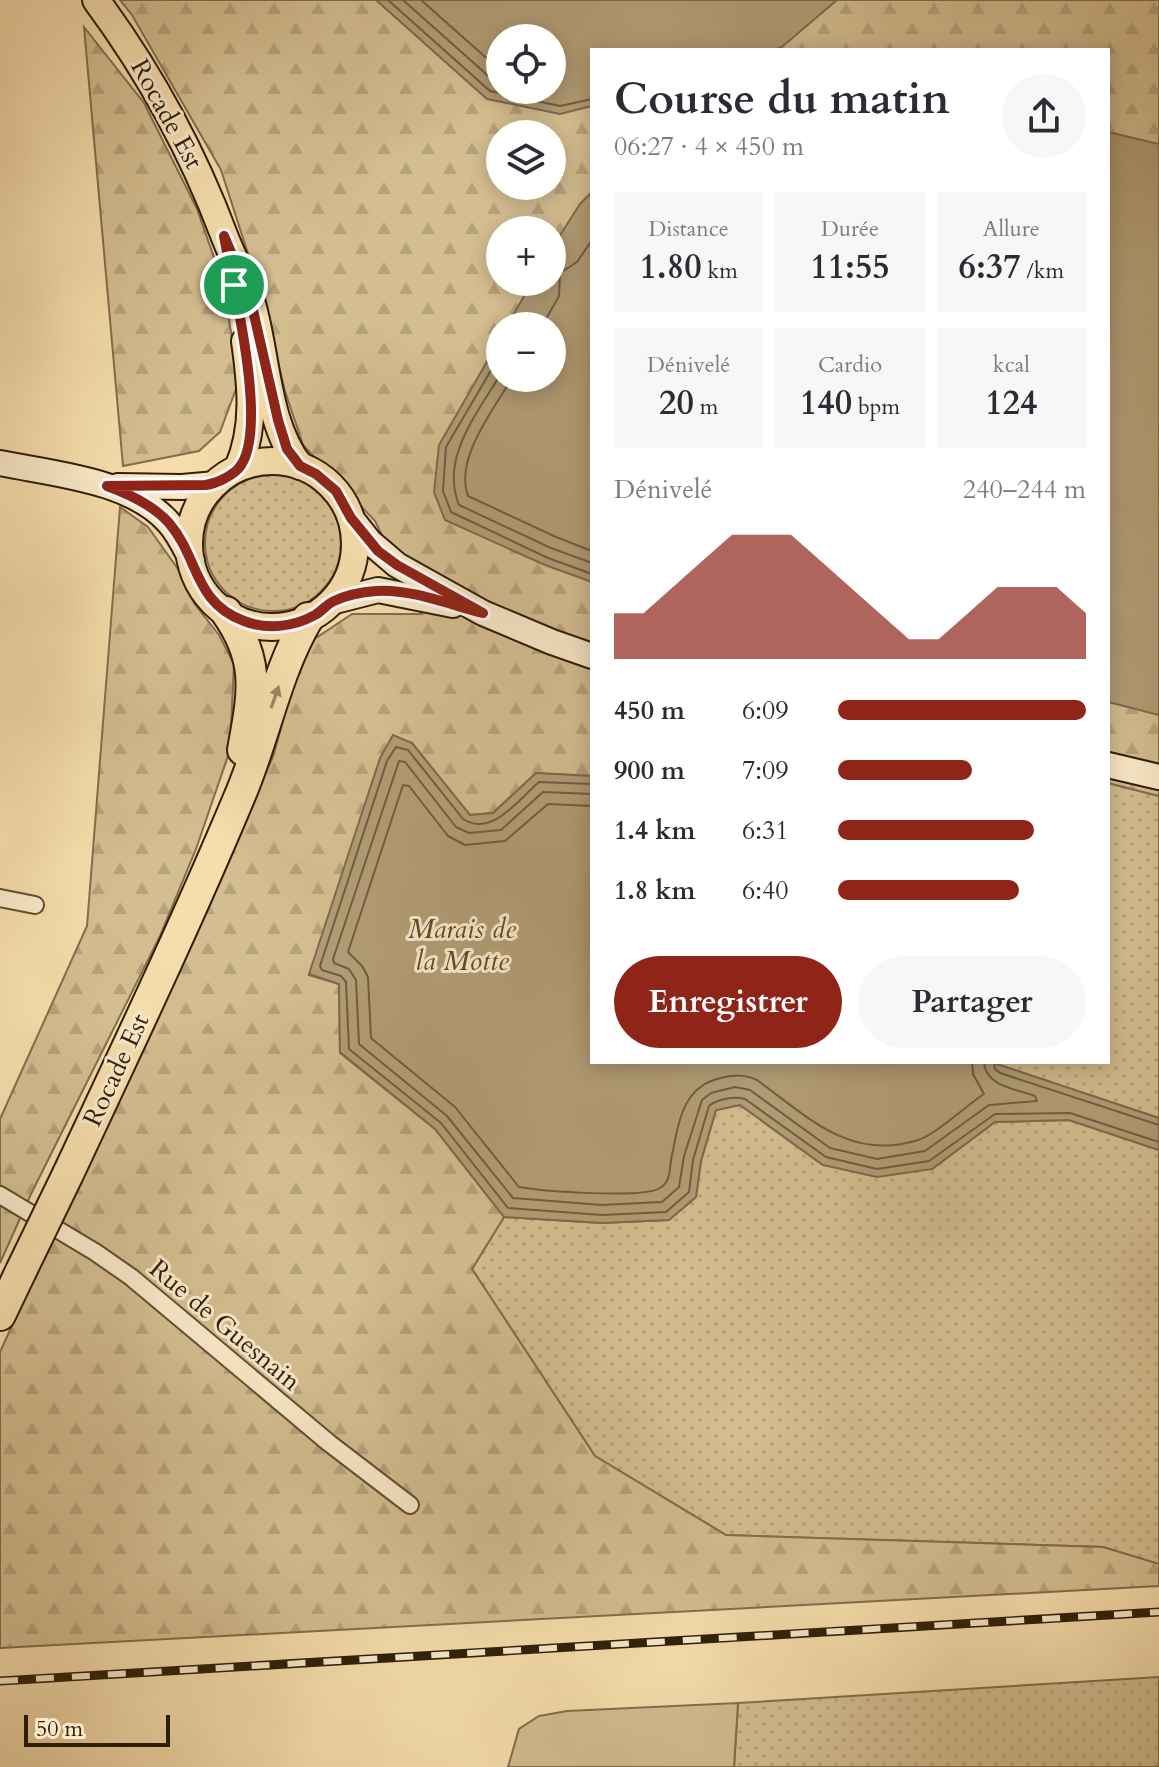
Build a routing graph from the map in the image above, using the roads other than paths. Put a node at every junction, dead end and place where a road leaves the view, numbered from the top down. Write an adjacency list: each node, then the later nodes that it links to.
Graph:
1 (96, 0): 2 (main road, Rocade Est)
2 (224, 236): 4 (main road); 5 (main road)
3 (0, 463): 7 (main road)
4 (300, 466): 5 (main road); 8 (main road)
5 (238, 468): 6 (main road)
6 (216, 484): 7 (main road); 9 (main road)
7 (107, 486): 9 (main road)
8 (351, 518): 10 (main road); 12 (main road)
9 (192, 561): 11 (main road)
10 (319, 610): 11 (main road); 12 (main road); 16 (highway, one-way to 10)
11 (226, 612): 16 (highway)
12 (483, 613): 13 (main road)
13 (590, 655)
14 (1110, 765): 15 (main road)
15 (1159, 777)
16 (228, 822): 20 (highway, Rocade Est, bridge)
17 (0, 898): 18 (street)
18 (35, 905)
19 (0, 1195): 21 (street, Rue de Guesnain)
20 (0, 1315)
21 (410, 1505)

